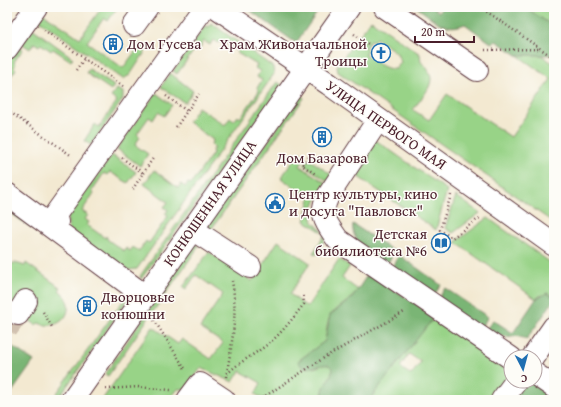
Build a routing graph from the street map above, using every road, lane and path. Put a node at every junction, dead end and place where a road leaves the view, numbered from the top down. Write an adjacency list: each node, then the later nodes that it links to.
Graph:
1 (147, 7): 8 (street)
2 (204, 7): 34 (street)
3 (216, 7): 16 (street, УЛИЦА ПЕРВОГО МАЯ)
4 (349, 7): 16 (street, КОНЮШЕННАЯ УЛИЦА)
5 (385, 7): 13 (street)
6 (480, 7): 12 (path)
7 (32, 13): 11 (street); 14 (path)
8 (134, 25)
9 (354, 34): 10 (path)
10 (368, 44)
11 (7, 48)
12 (541, 49): 13 (path); 15 (path)
13 (450, 51): 18 (street)
14 (84, 58): 17 (path); 19 (path)
15 (554, 58)
16 (306, 69): 24 (street, УЛИЦА ПЕРВОГО МАЯ); 35 (street, КОНЮШЕННАЯ УЛИЦА)
17 (76, 70)
18 (478, 70)
19 (126, 88)
20 (162, 93): 23 (path)
21 (199, 94): 23 (path)
22 (7, 110): 26 (path)
23 (187, 111): 25 (path)
24 (378, 120): 30 (street); 36 (street, УЛИЦА ПЕРВОГО МАЯ)
25 (176, 127)
26 (72, 155)
27 (154, 157): 29 (path)
28 (308, 157): 30 (path)
29 (143, 173)
30 (334, 187): 41 (street)
31 (452, 190): 33 (path)
32 (8, 197): 34 (street)
33 (486, 213)
34 (53, 227): 40 (street)
35 (192, 229): 37 (street); 40 (street, КОНЮШЕННАЯ УЛИЦА)
36 (554, 245)
37 (224, 250): 38 (street); 46 (path)
38 (250, 267)
39 (303, 294): 46 (path)
40 (145, 296): 53 (street, КОНЮШЕННАЯ УЛИЦА)
41 (428, 302): 45 (street); 54 (path)
42 (154, 319): 51 (path)
43 (554, 327): 44 (street)
44 (539, 349)
45 (503, 353)
46 (226, 375): 52 (path)
47 (543, 379): 48 (street)
48 (554, 387)
49 (104, 389): 51 (path)
50 (510, 389): 55 (street)
51 (194, 392): 52 (street)
52 (223, 399)
53 (72, 400)
54 (258, 400)
55 (502, 400)

